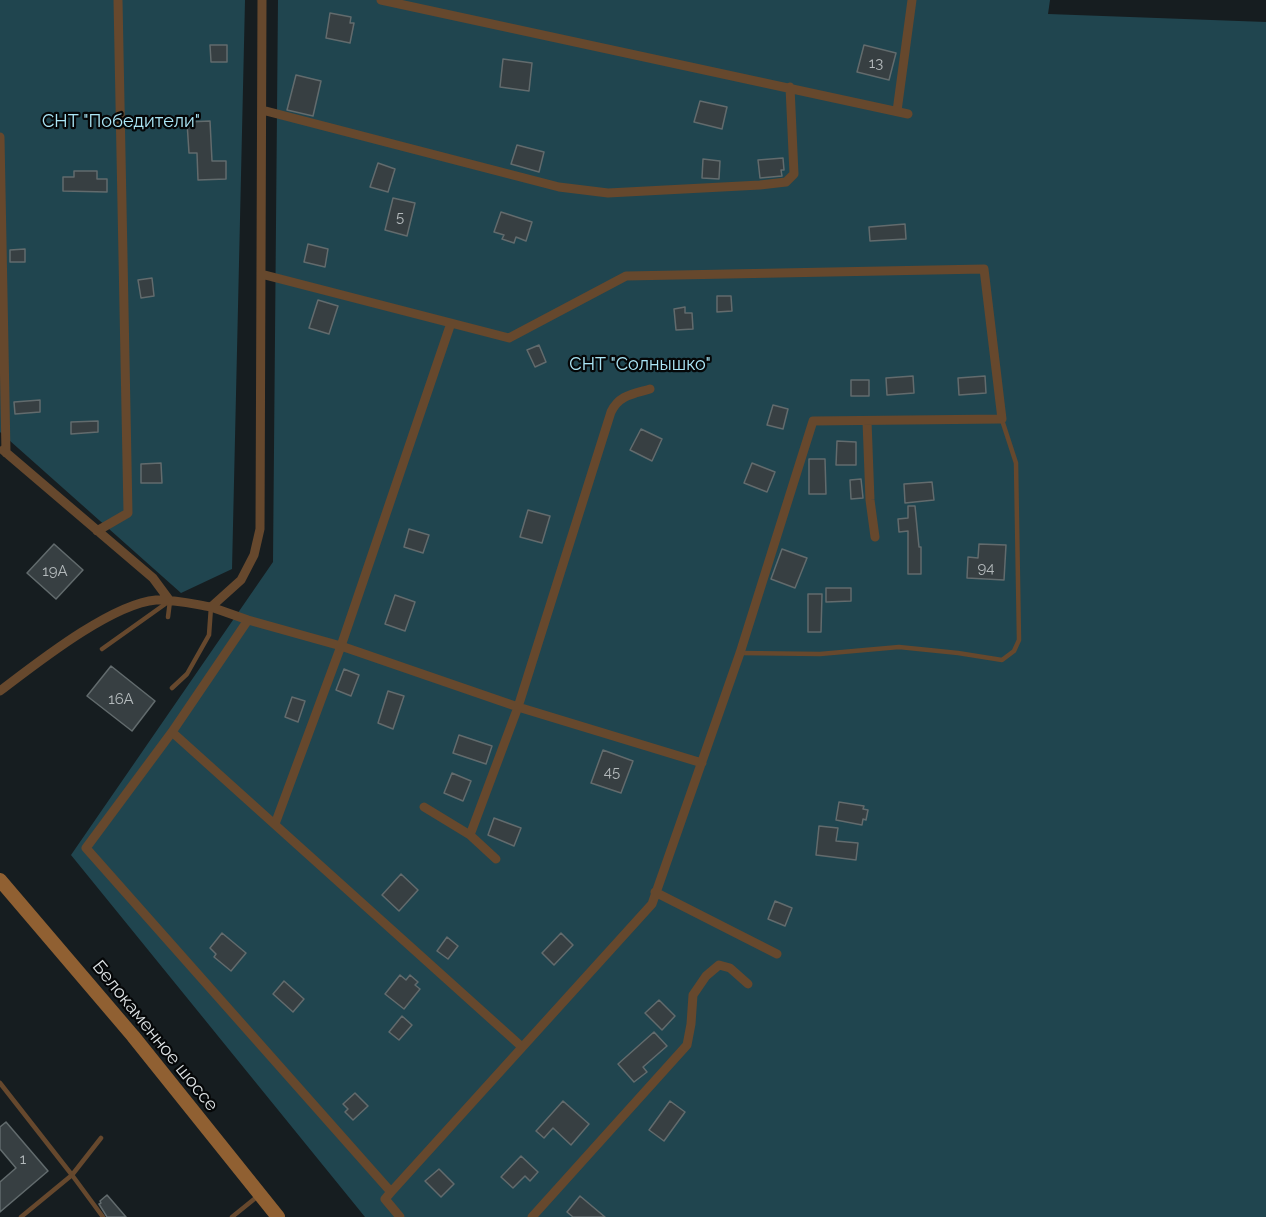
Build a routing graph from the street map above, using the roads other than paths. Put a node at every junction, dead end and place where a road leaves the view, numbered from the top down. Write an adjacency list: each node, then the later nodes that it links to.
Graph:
1 (118, 0): 16 (street)
2 (262, 0): 6 (street)
3 (381, 0): 5 (street)
4 (912, 0): 7 (street)
5 (790, 87): 6 (street); 7 (street)
6 (262, 110): 10 (street)
7 (897, 111): 8 (street)
8 (908, 114)
9 (0, 137): 15 (street)
10 (261, 274): 11 (street); 19 (street)
11 (451, 323): 13 (street); 22 (street)
12 (650, 389): 27 (street)
13 (1002, 419): 14 (street); 24 (lane)
14 (867, 421): 17 (street); 24 (street)
15 (3, 450): 16 (street)
16 (97, 531): 18 (street)
17 (875, 537)
18 (170, 601): 19 (street); 20 (lane); 23 (lane); 26 (street)
19 (211, 607): 21 (street); 25 (lane)
20 (168, 617)
21 (248, 620): 22 (street); 28 (street)
22 (341, 646): 27 (street); 31 (street)
23 (102, 649)
24 (740, 653): 29 (street)
25 (172, 688)
26 (0, 691)
27 (518, 707): 29 (street); 32 (street)
28 (172, 732): 31 (street); 44 (street)
29 (702, 763): 35 (street)
30 (424, 807): 32 (street)
31 (275, 824): 38 (street)
32 (470, 835): 33 (street)
33 (496, 859)
34 (0, 880): 45 (main road, Белокаменное шоссе)
35 (656, 892): 36 (street); 38 (street)
36 (777, 954)
37 (748, 984): 51 (street)
38 (522, 1047): 44 (street)
39 (0, 1083): 40 (lane)
40 (5, 1089): 41 (lane); 43 (lane)
41 (0, 1094)
42 (101, 1138): 43 (lane)
43 (72, 1175): 46 (lane); 47 (lane)
44 (391, 1192): 50 (street)
45 (260, 1195): 48 (lane); 49 (main road, Белокаменное шоссе)
46 (21, 1217)
47 (103, 1217)
48 (232, 1217)
49 (278, 1217)
50 (400, 1217)
51 (532, 1217)

